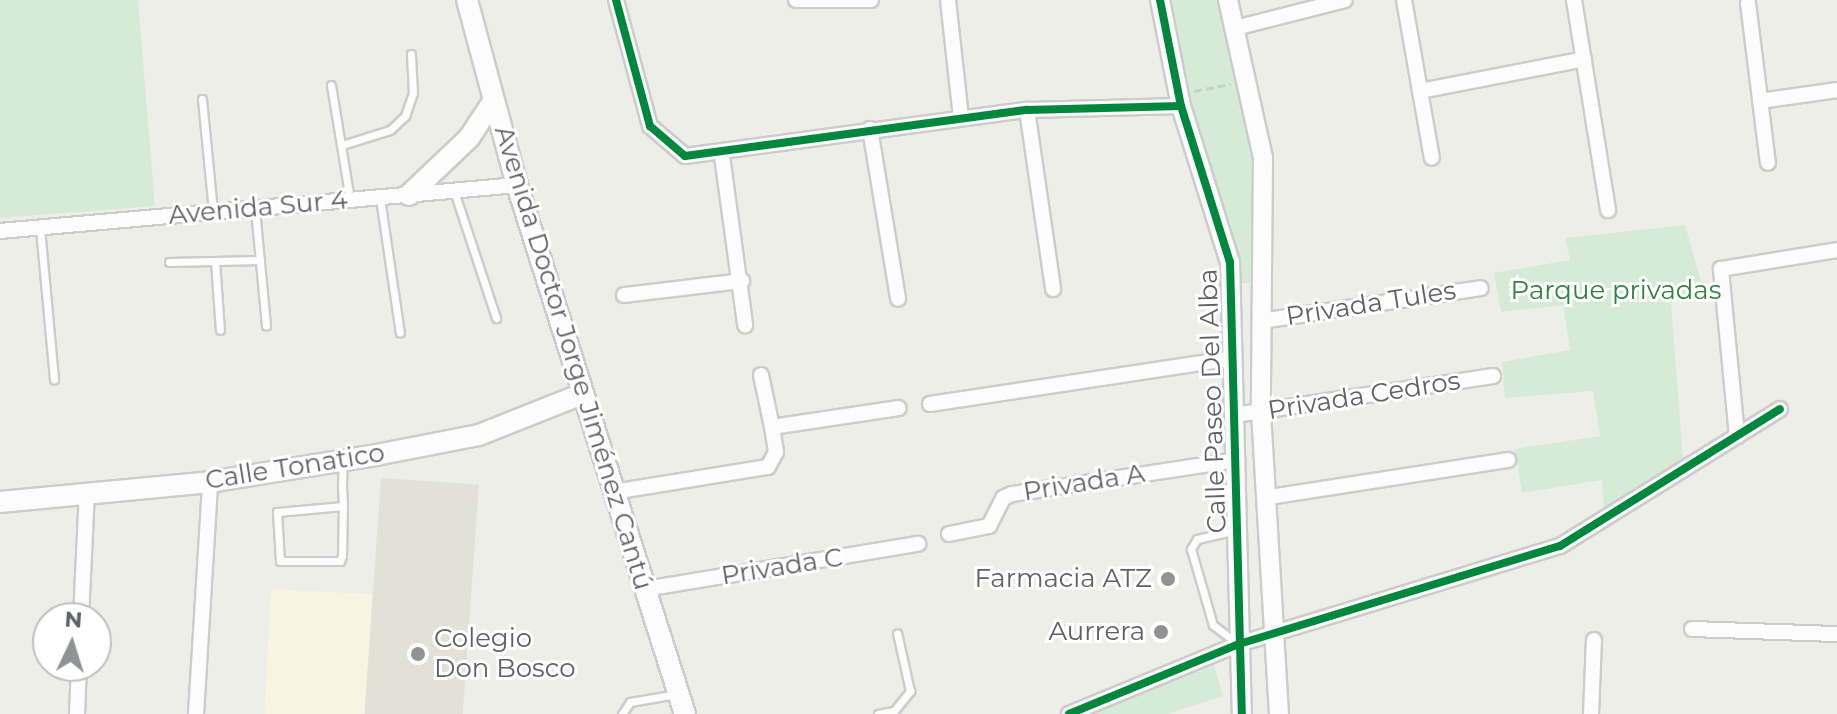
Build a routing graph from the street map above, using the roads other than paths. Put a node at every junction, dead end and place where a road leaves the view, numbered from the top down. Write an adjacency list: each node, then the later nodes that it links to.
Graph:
1 (467, 0): 19 (main road, Avenida Doctor Jorge Jiménez Cantú)
2 (616, 0): 26 (street)
3 (796, 0): 4 (street)
4 (871, 0)
5 (948, 0): 23 (street)
6 (1160, 0): 20 (street, Calle Paseo Del Alba)
7 (1228, 0): 12 (street, Calle Paseo Del Alba)
8 (1345, 0): 12 (street)
9 (1404, 0): 17 (street)
10 (1574, 0): 14 (street)
11 (1748, 1): 21 (street)
12 (1239, 27): 49 (street, Calle Paseo Del Alba)
13 (411, 54): 25 (lane)
14 (1584, 59): 17 (street); 35 (street)
15 (331, 85): 25 (lane)
16 (1837, 90): 21 (street)
17 (1420, 91): 27 (street)
18 (202, 99): 36 (lane)
19 (494, 100): 29 (main road, Avenida Doctor Jorge Jiménez Cantú); 31 (main road)
20 (1180, 100): 22 (street); 54 (street, Calle Paseo Del Alba)
21 (1760, 101): 28 (street)
22 (1027, 110): 23 (street); 45 (street)
23 (961, 117): 24 (street)
24 (870, 129): 26 (street); 47 (street)
25 (342, 145): 33 (lane)
26 (722, 156): 43 (street)
27 (1432, 158)
28 (1768, 163)
29 (517, 185): 30 (street, Avenida Sur 4); 58 (main road, Avenida Doctor Jorge Jiménez Cantú)
30 (454, 191): 31 (street, Avenida Sur 4); 48 (lane)
31 (409, 195): 32 (street, Avenida Sur 4)
32 (380, 198): 33 (street, Avenida Sur 4); 53 (lane)
33 (350, 200): 34 (street, Avenida Sur 4)
34 (255, 209): 36 (street, Avenida Sur 4); 40 (lane)
35 (1608, 210)
36 (213, 212): 37 (street, Avenida Sur 4)
37 (40, 228): 38 (street, Avenida Sur 4); 57 (lane)
38 (0, 231)
39 (1837, 250): 65 (street)
40 (260, 260): 41 (lane); 50 (lane)
41 (215, 261): 42 (lane); 52 (lane)
42 (169, 262)
43 (742, 281): 46 (street); 51 (street)
44 (1481, 288): 49 (street, Privada Tules)
45 (1053, 289)
46 (624, 295)
47 (898, 299)
48 (496, 318)
49 (1261, 321): 62 (street, Calle Paseo Del Alba)
50 (266, 325)
51 (745, 325)
52 (220, 330)
53 (400, 333)
54 (1234, 358): 59 (street); 63 (street, Calle Paseo Del Alba)
55 (761, 375): 64 (street)
56 (1493, 376): 62 (street, Privada Cedros)
57 (54, 379)
58 (582, 394): 66 (main road, Calle Tonatico); 71 (main road, Avenida Doctor Jorge Jiménez Cantú)
59 (930, 404)
60 (899, 408): 64 (street)
61 (1780, 409): 65 (street)
62 (1261, 412): 63 (street, Privada Cedros); 72 (street, Calle Paseo Del Alba)
63 (1235, 415): 67 (street, Calle Paseo Del Alba)
64 (772, 427): 71 (street)
65 (1737, 436): 82 (street)
66 (343, 460): 69 (main road, Calle Tonatico); 74 (lane)
67 (1237, 460): 75 (street, Calle Paseo Del Alba); 76 (street, Privada A)
68 (1508, 460): 72 (street)
69 (210, 482): 70 (main road, Calle Tonatico); 89 (street)
70 (87, 492): 73 (main road, Calle Tonatico); 79 (street)
71 (613, 492): 78 (main road, Avenida Doctor Jorge Jiménez Cantú)
72 (1269, 497): 82 (street, Calle Paseo Del Alba)
73 (0, 502)
74 (343, 506): 74 (lane)
75 (1238, 530): 85 (street, Calle Paseo Del Alba); 85 (lane)
76 (949, 534)
77 (918, 544): 78 (street, Privada C)
78 (645, 589): 87 (main road, Avenida Doctor Jorge Jiménez Cantú)
79 (82, 602)
80 (1692, 629): 83 (street)
81 (897, 633): 91 (lane)
82 (1275, 633): 85 (street); 94 (street, Calle Paseo Del Alba)
83 (1837, 634)
84 (1594, 640): 95 (street)
85 (1239, 644): 92 (street); 93 (street, Calle Paseo Del Alba)
86 (78, 682): 88 (street)
87 (682, 704): 90 (lane)
88 (77, 714)
89 (196, 714)
90 (622, 714)
91 (878, 714)
92 (1069, 714)
93 (1242, 714)
94 (1279, 714)
95 (1591, 714)

